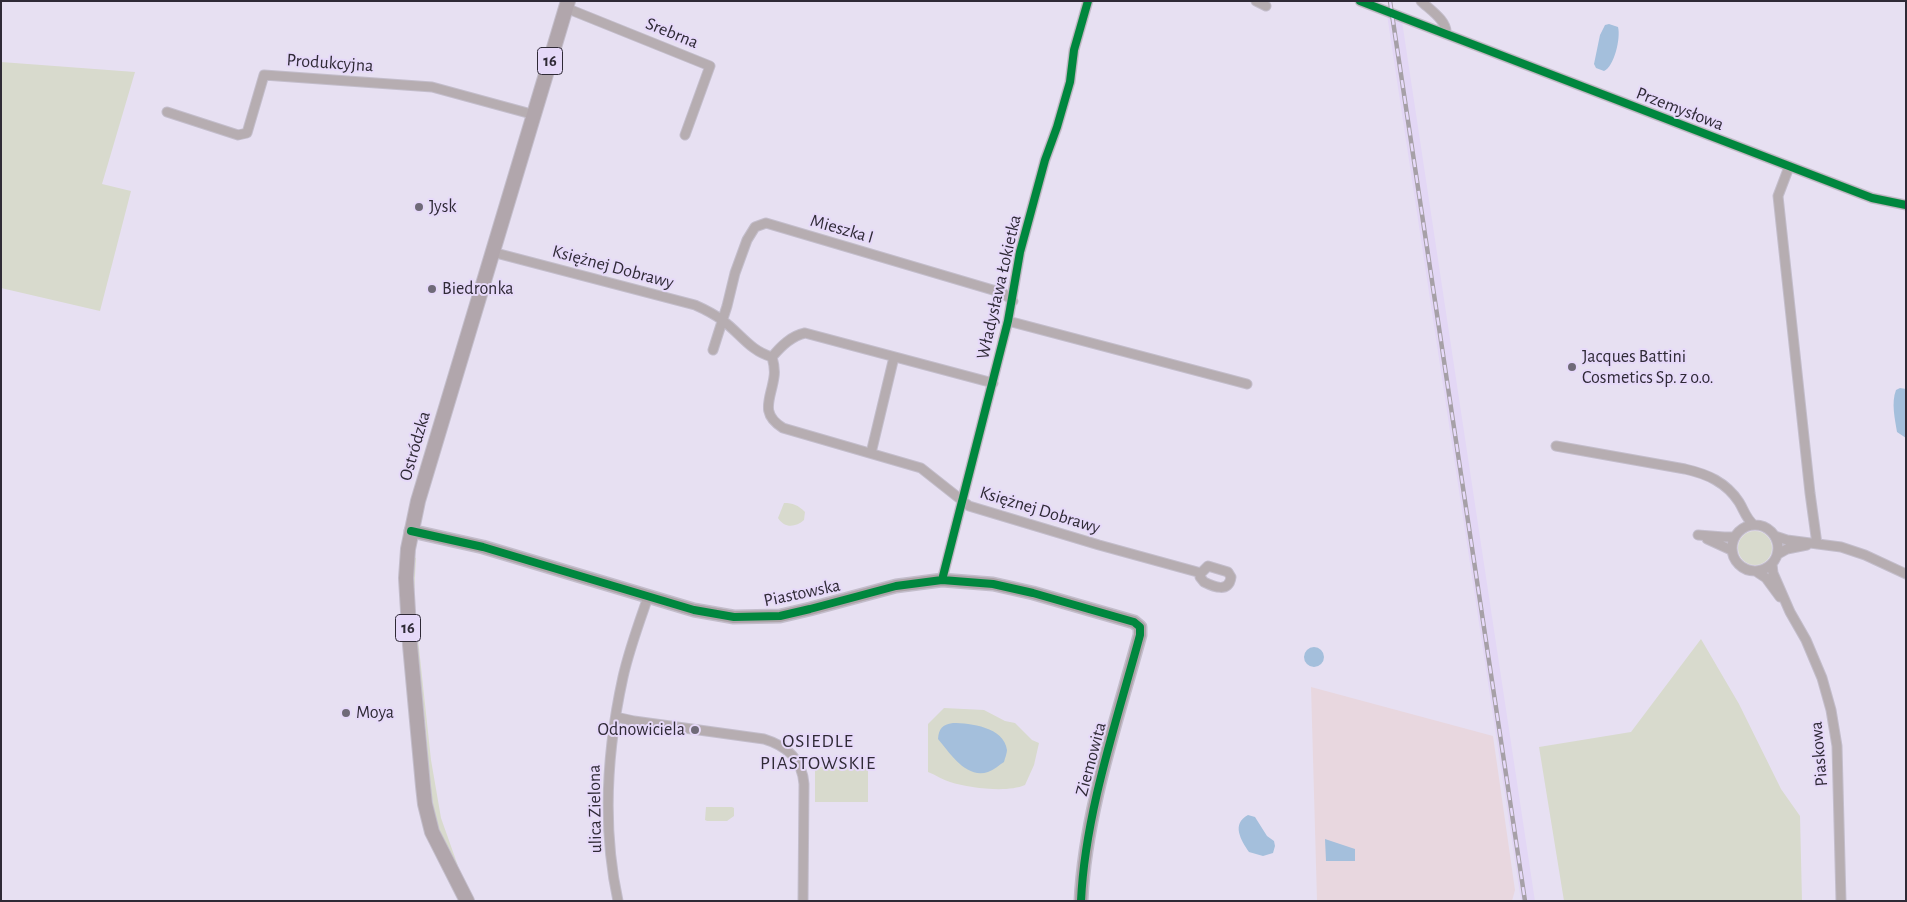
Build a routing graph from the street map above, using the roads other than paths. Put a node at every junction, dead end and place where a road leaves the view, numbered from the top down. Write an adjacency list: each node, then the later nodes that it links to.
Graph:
1 (1088, 1): 14 (street, Władysława Łokietka)
2 (1256, 1): 6 (street)
3 (1360, 1): 7 (street, Przemysłowa)
4 (1421, 1): 7 (street)
5 (567, 5): 9 (main road, Ostródzka / 16); 10 (street, Srebrna)
6 (1266, 6)
7 (1446, 34): 11 (street, Przemysłowa)
8 (167, 112): 9 (street, Produkcyjna)
9 (535, 114): 13 (main road, Ostródzka / 16)
10 (685, 135)
11 (1789, 167): 12 (street, Przemysłowa); 30 (street)
12 (1906, 205)
13 (492, 252): 15 (street, Księżnej Dobrawy); 27 (main road, Ostródzka / 16)
14 (1013, 301): 15 (street, Mieszka I); 16 (street, Władysława Łokietka)
15 (723, 320): 17 (street); 19 (street, Księżnej Dobrawy)
16 (1008, 321): 20 (street, Władysława Łokietka); 21 (street)
17 (712, 350)
18 (894, 356): 19 (street); 20 (street); 23 (street)
19 (772, 357): 23 (street, Księżnej Dobrawy)
20 (993, 383): 25 (street, Władysława Łokietka)
21 (1247, 384)
22 (1556, 446): 24 (street)
23 (871, 453): 25 (street, Księżnej Dobrawy)
24 (1729, 490): 26 (street); 28 (street)
25 (962, 502): 35 (street, Księżnej Dobrawy); 37 (street, Władysława Łokietka)
26 (1754, 524): 28 (street); 29 (street)
27 (411, 531): 38 (street, Piastowska); 42 (main road, Ostródzka / 16)
28 (1737, 533): 31 (street); 31 (street)
29 (1775, 536): 30 (street); 32 (street)
30 (1817, 544): 32 (street); 36 (street)
31 (1731, 550): 34 (street, Piaskowa)
32 (1778, 554): 33 (street)
33 (1772, 564): 34 (street); 39 (street, Piaskowa)
34 (1758, 572): 39 (street, Piaskowa)
35 (1201, 573)
36 (1906, 574)
37 (942, 580): 38 (street, Piastowska); 40 (street, Piastowska)
38 (648, 597): 41 (street, ulica Zielona)
39 (1790, 612): 46 (street, Piaskowa)
40 (1140, 627): 45 (street, Ziemowita)
41 (616, 717): 43 (street, ulica Zielona); 44 (street)
42 (467, 901)
43 (618, 901)
44 (803, 901)
45 (1081, 901)
46 (1841, 901)

